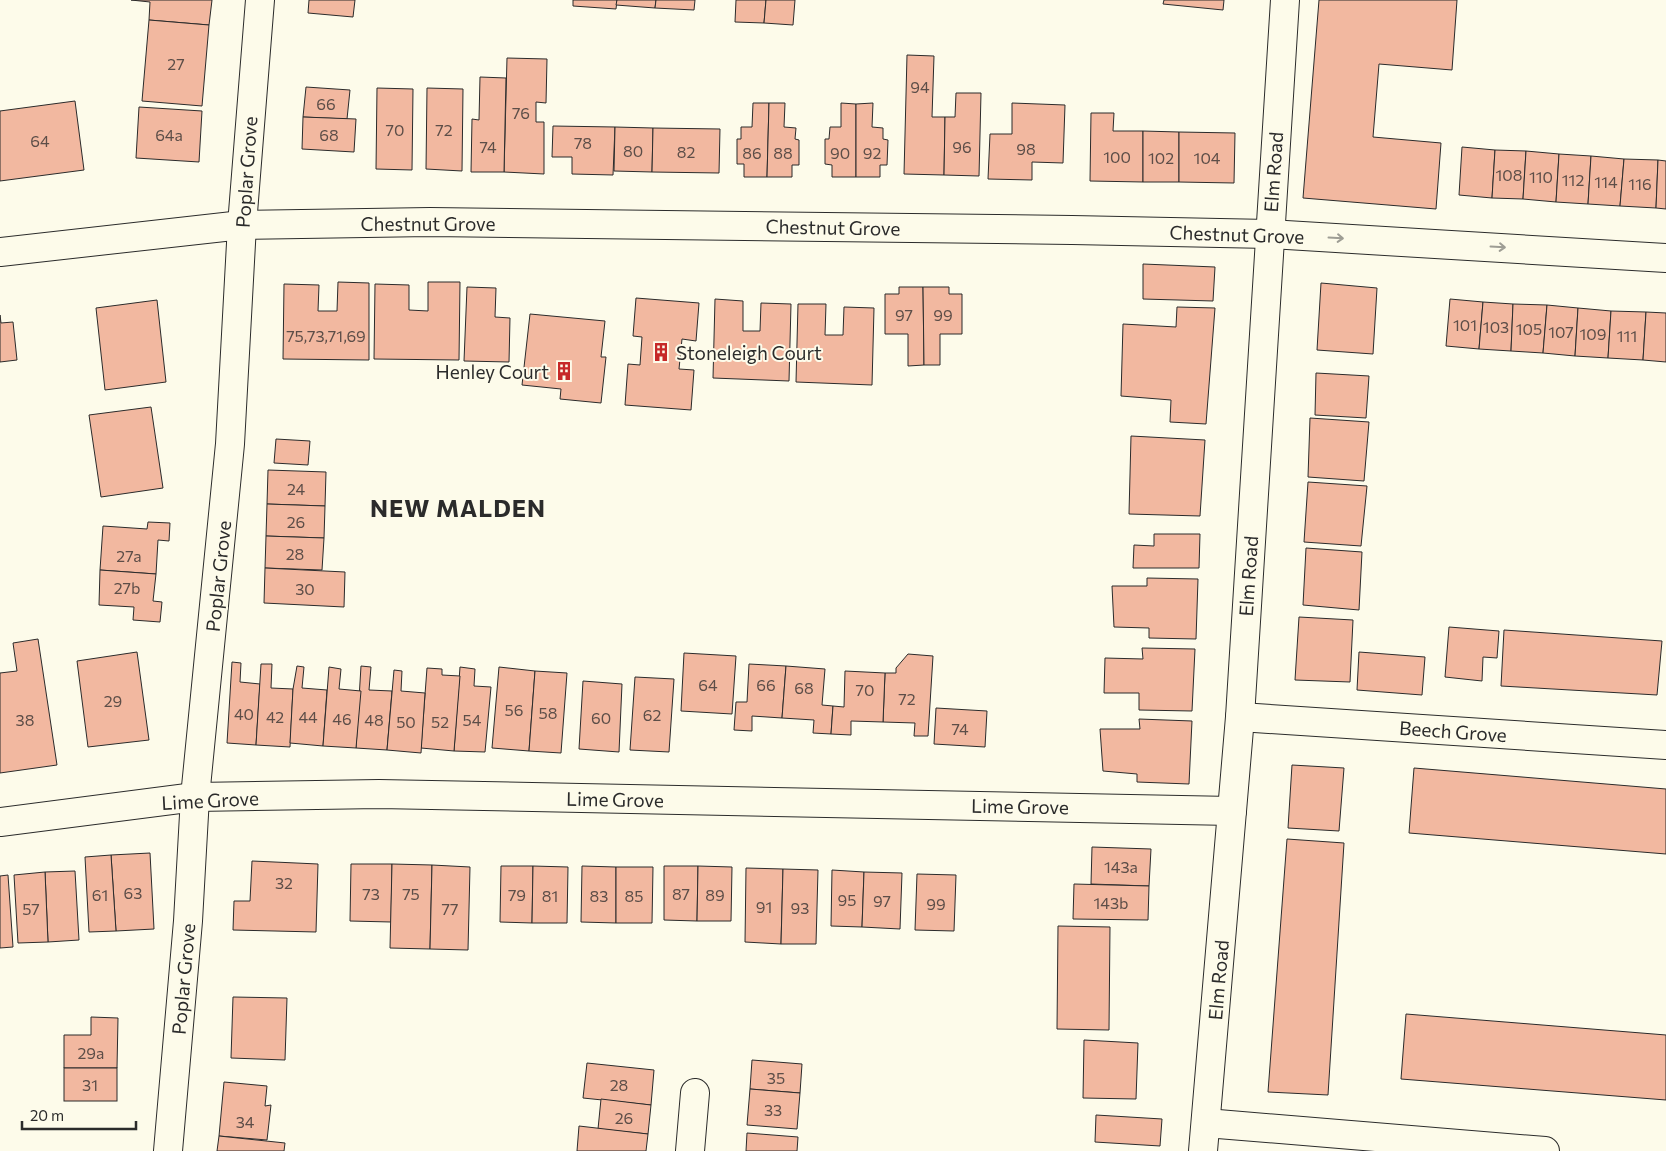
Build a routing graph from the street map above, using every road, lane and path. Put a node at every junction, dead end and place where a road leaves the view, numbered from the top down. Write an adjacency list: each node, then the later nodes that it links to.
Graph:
1 (260, 0): 3 (street, Poplar Grove)
2 (1285, 0): 4 (street, Elm Road)
3 (242, 225): 4 (street, Chestnut Grove); 5 (street, Chestnut Grove); 9 (street, Poplar Grove)
4 (1269, 234): 6 (street, Chestnut Grove, one-way to 6); 7 (street, Elm Road)
5 (0, 252)
6 (1666, 258)
7 (1240, 717): 8 (street, Beech Grove); 10 (street, Elm Road)
8 (1666, 745)
9 (195, 797): 10 (street, Lime Grove); 11 (street, Lime Grove); 14 (street, Poplar Grove)
10 (1232, 811): 13 (street, Elm Road)
11 (0, 822)
12 (695, 1093): 15 (street)
13 (1206, 1123): 16 (street, Elm Road); 17 (street)
14 (168, 1151)
15 (690, 1151)
16 (1203, 1151)
17 (1544, 1151)

